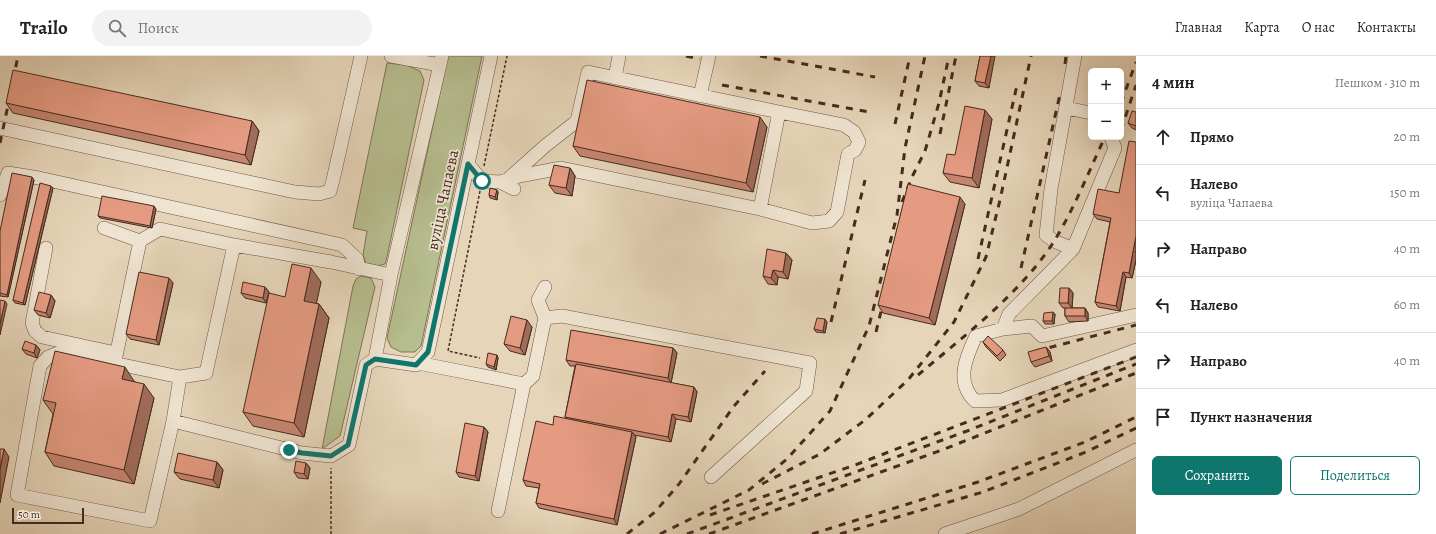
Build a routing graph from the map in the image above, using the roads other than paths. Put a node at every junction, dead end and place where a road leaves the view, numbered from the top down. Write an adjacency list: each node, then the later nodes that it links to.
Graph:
1 (361, 56): 13 (street)
2 (391, 56): 7 (street)
3 (491, 56): 15 (street, вуліца Чапаева)
4 (619, 56): 8 (street)
5 (709, 56): 9 (street)
6 (1075, 56): 10 (street)
7 (441, 60): 25 (street)
8 (614, 78): 9 (street); 16 (street)
9 (700, 96): 11 (street)
10 (1066, 108): 12 (street); 23 (street)
11 (779, 112): 18 (street); 18 (street)
12 (1088, 112)
13 (0, 128)
14 (1112, 140): 23 (street)
15 (468, 164): 16 (street); 33 (street, вуліца Чапаева)
16 (507, 184): 18 (street)
17 (0, 194): 24 (street)
18 (760, 209)
19 (104, 228): 20 (street)
20 (140, 241): 21 (street); 31 (street)
21 (234, 244): 24 (street); 34 (street)
22 (46, 248): 31 (street)
23 (1073, 249): 29 (street)
24 (359, 269): 25 (street)
25 (391, 275): 32 (street)
26 (545, 287): 28 (street)
27 (1136, 315): 29 (street)
28 (545, 318): 35 (street); 38 (street)
29 (1002, 329): 30 (street)
30 (1136, 350)
31 (115, 358): 34 (street); 36 (street)
32 (375, 359): 33 (street); 36 (street)
33 (418, 362): 35 (street)
34 (180, 377): 36 (street)
35 (524, 384): 39 (street)
36 (173, 421)
37 (1136, 450): 40 (street)
38 (711, 477)
39 (498, 511)
40 (945, 534)

